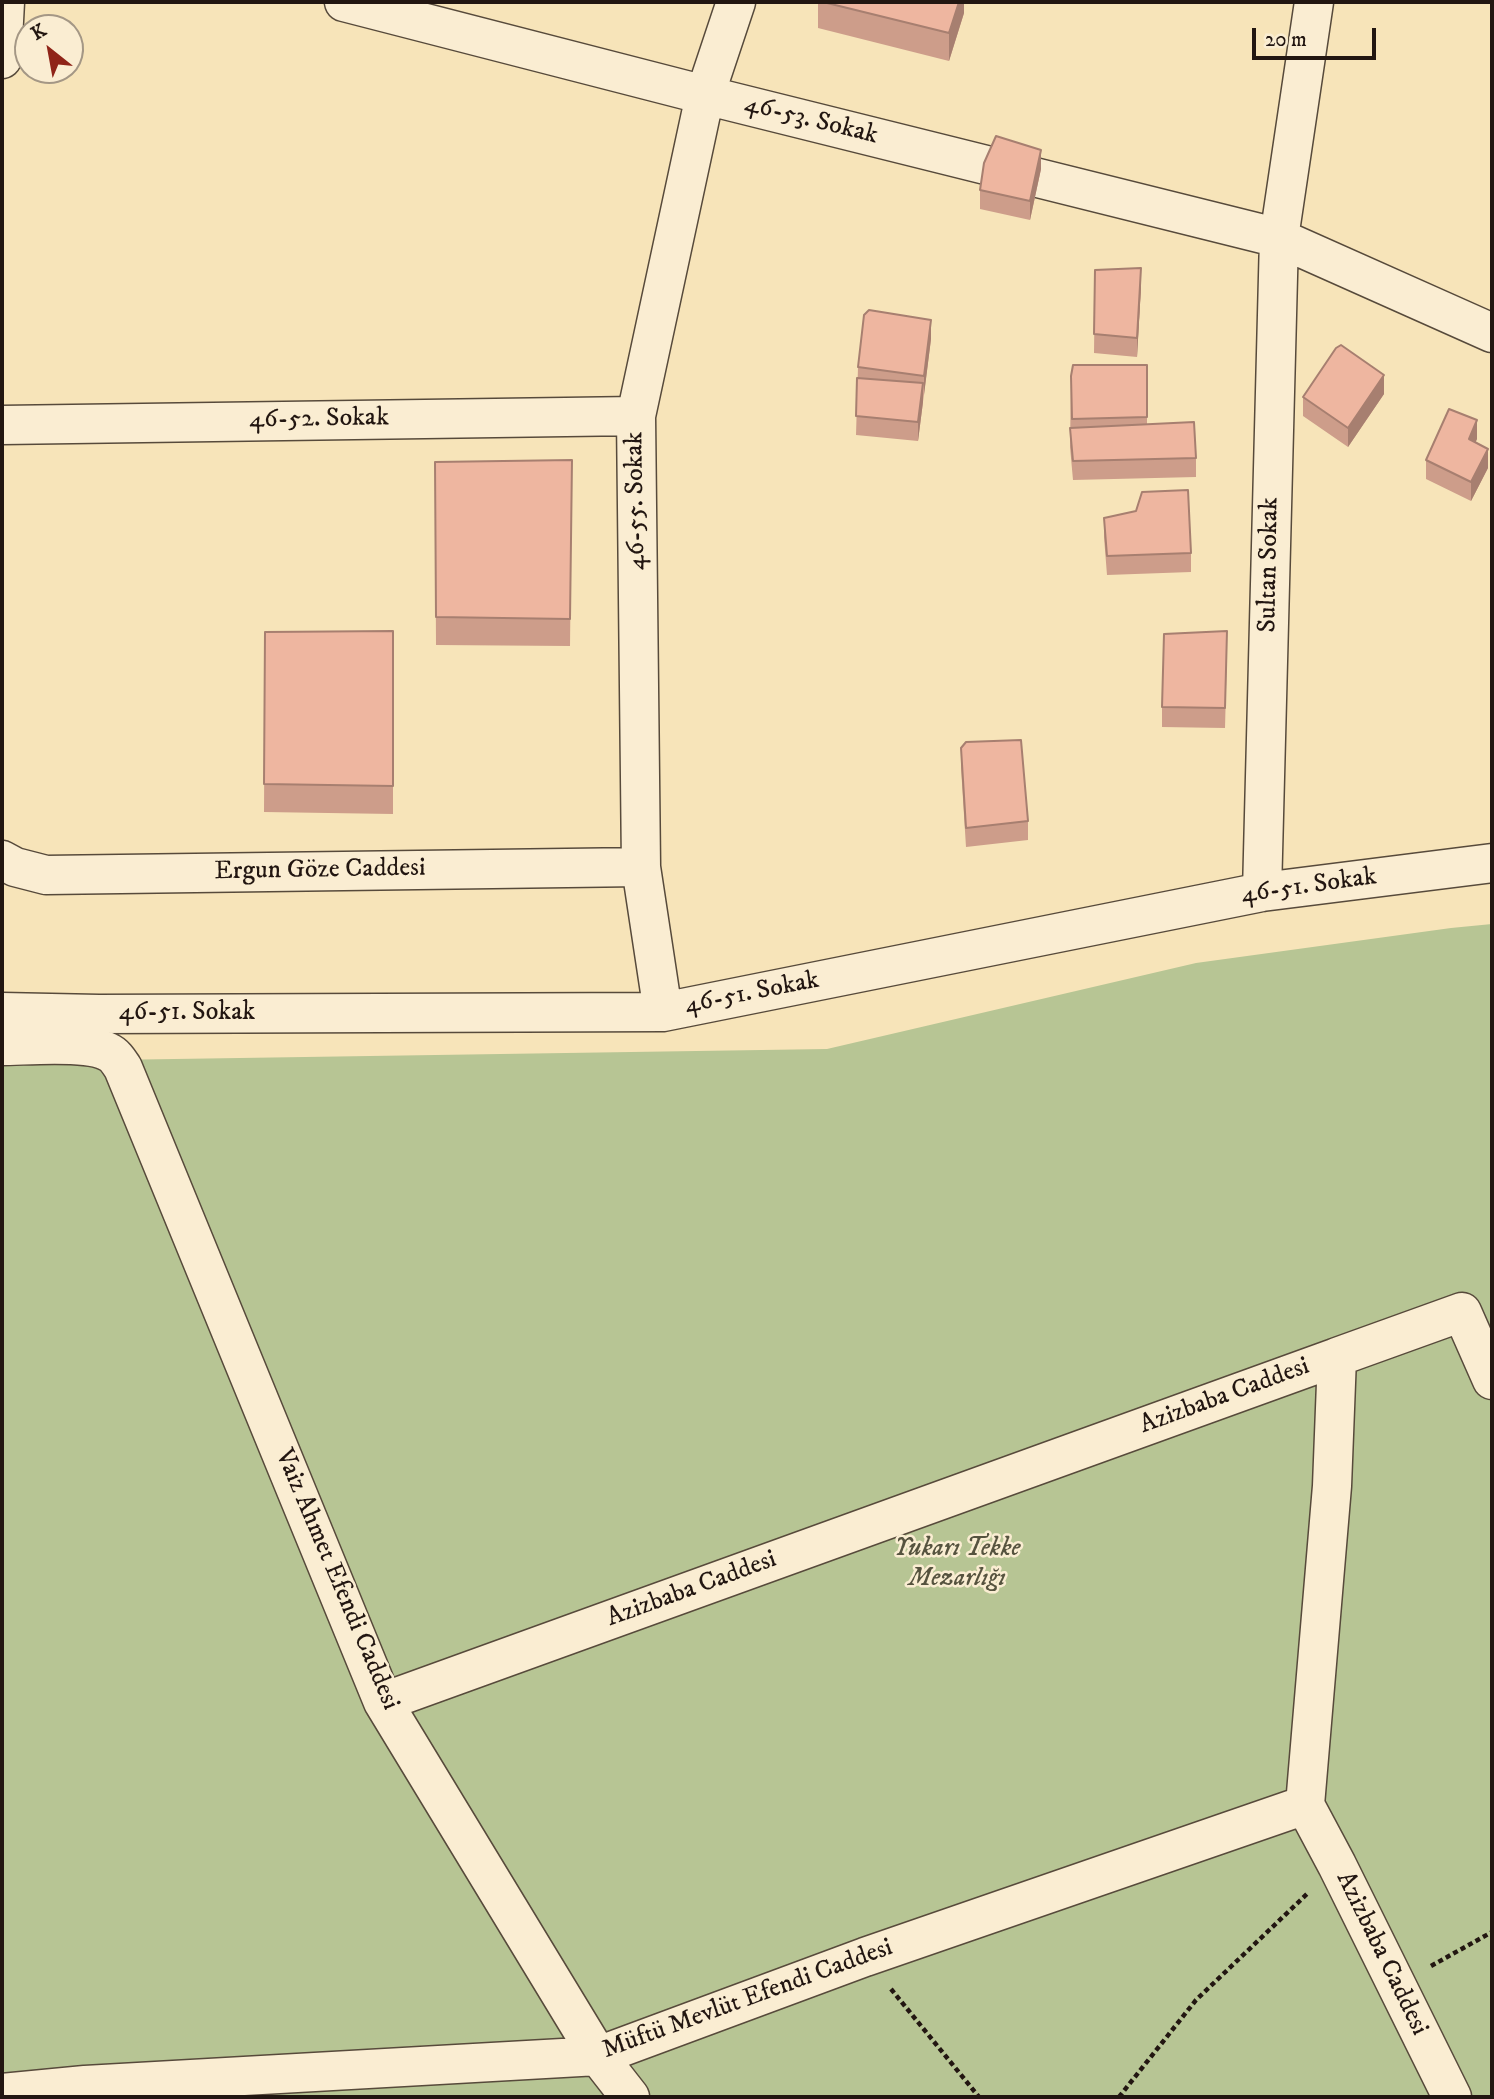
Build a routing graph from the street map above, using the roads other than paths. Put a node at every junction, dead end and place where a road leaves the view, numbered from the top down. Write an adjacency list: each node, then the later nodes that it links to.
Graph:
1 (5, 2): 5 (street)
2 (344, 2): 6 (street, 46-53. Sokak)
3 (736, 2): 6 (street, 46-55. Sokak)
4 (1314, 2): 7 (street, Sultan Sokak)
5 (2, 59)
6 (705, 95): 7 (street, 46-53. Sokak); 9 (street, 46-55. Sokak)
7 (1279, 237): 8 (street, 46-53. Sokak); 14 (street, Sultan Sokak)
8 (1492, 333)
9 (636, 416): 10 (street, 46-52. Sokak); 13 (street, 46-55. Sokak)
10 (2, 425)
11 (2, 860): 13 (street, Ergun Göze Caddesi)
12 (1492, 863): 14 (street, 46-51. Sokak)
13 (641, 867): 16 (street, 46-55. Sokak)
14 (1262, 892): 16 (street, 46-51. Sokak)
15 (2, 1012): 16 (street, 46-51. Sokak)
16 (663, 1012)
17 (2, 1046): 18 (street, 46-51. Sokak)
18 (89, 1046): 21 (street, Vaiz Ahmet Efendi Caddesi)
19 (1337, 1357): 20 (street); 21 (street, Azizbaba Caddesi); 22 (street, Azizbaba Caddesi)
20 (1492, 1380)
21 (383, 1702): 23 (street, Vaiz Ahmet Efendi Caddesi)
22 (1305, 1805): 23 (street, Müftü Mevlüt Efendi Caddesi); 26 (street, Azizbaba Caddesi)
23 (598, 2056): 24 (street, Müftü Mevlüt Efendi Caddesi); 25 (street, Vaiz Ahmet Efendi Caddesi)
24 (2, 2093)
25 (630, 2097)
26 (1452, 2097)

